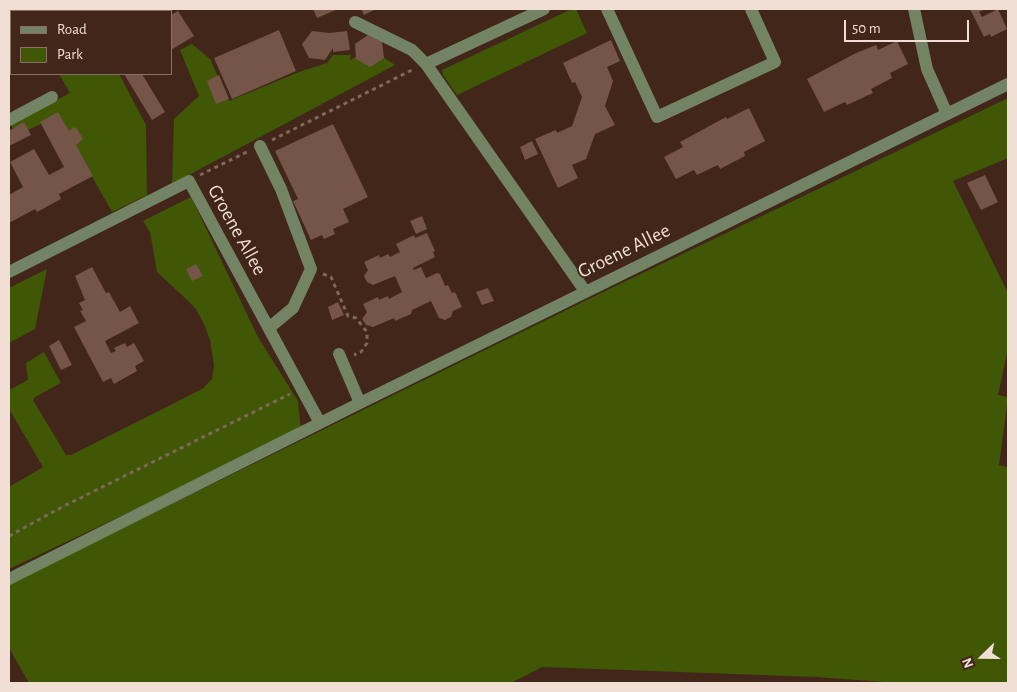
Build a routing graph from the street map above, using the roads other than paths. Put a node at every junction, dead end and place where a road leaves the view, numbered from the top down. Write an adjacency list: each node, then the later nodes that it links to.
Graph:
1 (544, 9): 6 (street)
2 (607, 9): 3 (street)
3 (751, 9)
4 (914, 9): 9 (street)
5 (355, 22): 6 (street)
6 (426, 64): 13 (street)
7 (1008, 84): 9 (street, Groene Allee)
8 (52, 98): 10 (street)
9 (946, 114): 13 (street, Groene Allee)
10 (9, 120)
11 (260, 146): 14 (street)
12 (9, 272): 14 (street, Groene Allee)
13 (585, 291): 16 (street, Groene Allee)
14 (270, 327): 17 (street, Groene Allee)
15 (341, 357): 16 (street)
16 (360, 403): 17 (street, Groene Allee)
17 (320, 423): 18 (street, Groene Allee)
18 (9, 579)

